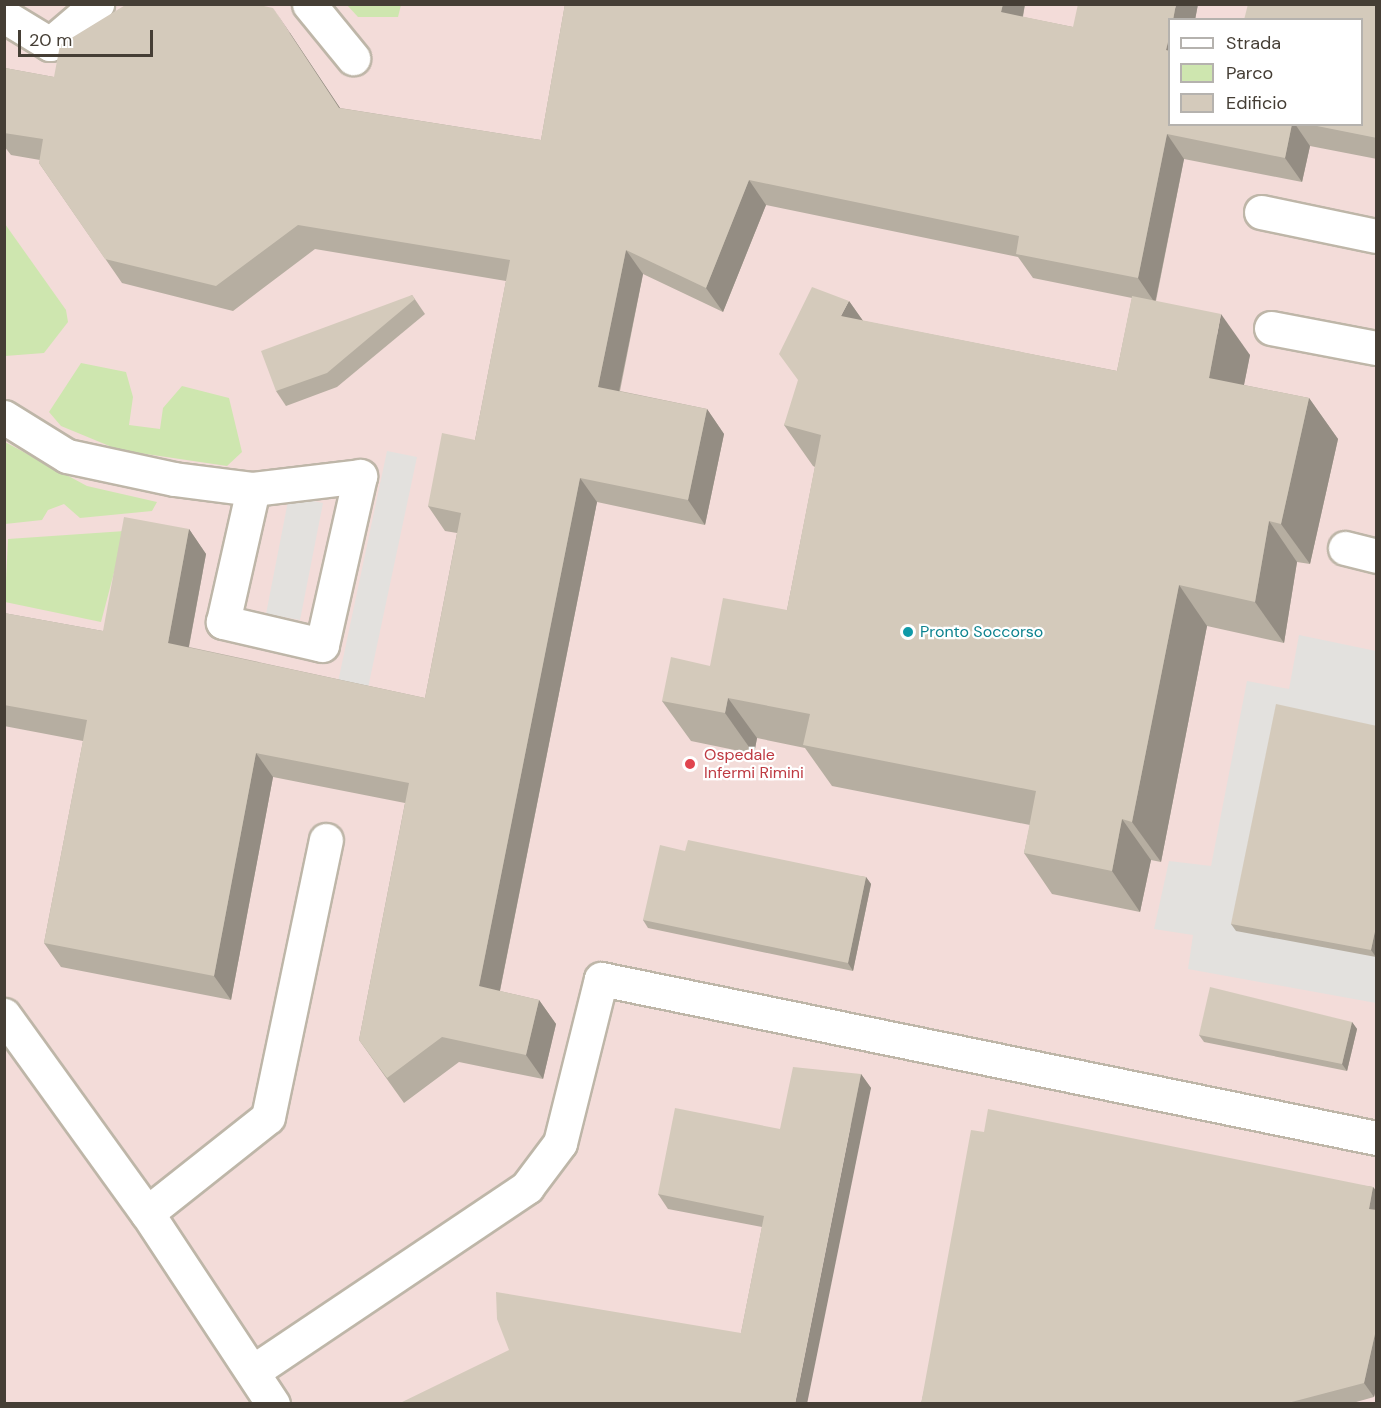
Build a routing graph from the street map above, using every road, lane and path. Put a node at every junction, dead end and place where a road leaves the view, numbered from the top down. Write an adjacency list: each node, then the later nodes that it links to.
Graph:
1 (97, 4): 3 (lane)
2 (309, 4): 4 (lane)
3 (4, 16)
4 (353, 58)
5 (1260, 212): 6 (lane)
6 (1377, 236)
7 (1271, 328): 8 (lane)
8 (1377, 348)
9 (4, 417): 10 (lane)
10 (253, 489): 10 (lane)
11 (1345, 548): 12 (lane)
12 (1377, 556)
13 (326, 840): 16 (lane)
14 (4, 1015): 16 (lane)
15 (1377, 1138): 17 (lane)
16 (147, 1213): 17 (lane)
17 (255, 1370): 18 (lane)
18 (273, 1404)

